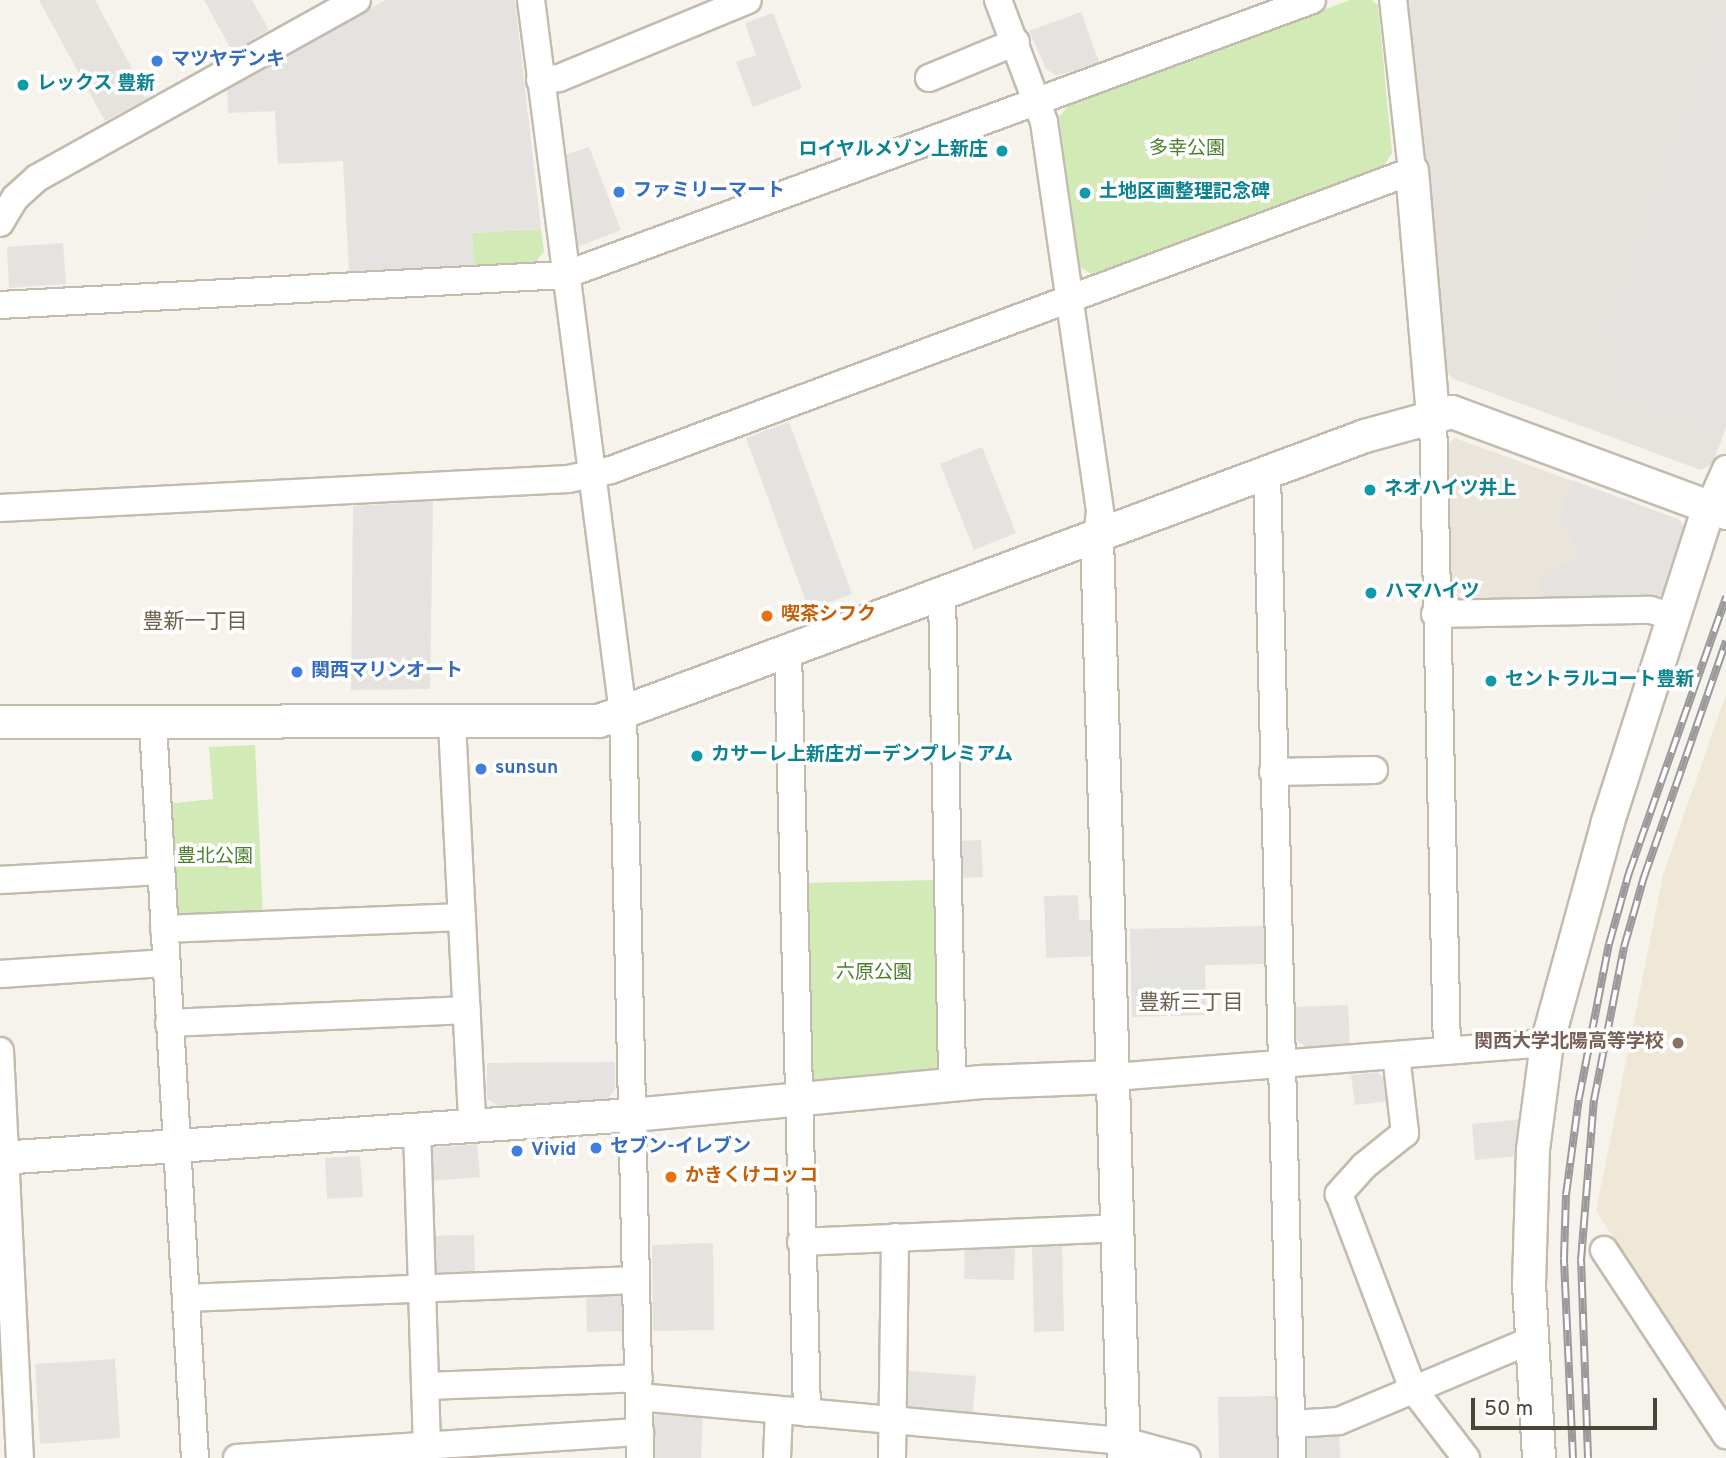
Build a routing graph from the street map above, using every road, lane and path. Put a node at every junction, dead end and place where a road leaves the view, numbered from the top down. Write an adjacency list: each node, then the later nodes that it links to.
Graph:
1 (357, 0): 12 (street)
2 (531, 0): 9 (street)
3 (748, 0): 9 (street)
4 (998, 0): 7 (street)
5 (1312, 0): 10 (street)
6 (1392, 0): 11 (street)
7 (1016, 42): 8 (street); 10 (street)
8 (929, 78)
9 (540, 80): 13 (street)
10 (1040, 101): 13 (street); 14 (street)
11 (1412, 172): 14 (street); 16 (street)
12 (3, 210)
13 (565, 275): 15 (street); 19 (street)
14 (1071, 298): 19 (street); 22 (street)
15 (0, 305)
16 (1433, 415): 18 (street); 21 (street); 24 (street)
17 (1726, 470): 21 (street)
18 (1266, 474): 22 (street); 32 (street)
19 (590, 475): 20 (street); 27 (street)
20 (0, 508)
21 (1718, 512): 25 (street)
22 (1097, 537): 23 (street); 46 (street)
23 (942, 595): 26 (street); 47 (street)
24 (1435, 614): 25 (street); 43 (street)
25 (1672, 616): 41 (street)
26 (788, 652): 27 (street); 48 (street)
27 (623, 713): 29 (street); 49 (street)
28 (0, 722): 30 (street)
29 (452, 723): 30 (street); 35 (street)
30 (153, 724): 33 (street)
31 (1374, 770): 32 (street)
32 (1273, 772): 45 (street)
33 (160, 871): 34 (street); 36 (street)
34 (0, 880)
35 (462, 917): 36 (street); 39 (street)
36 (164, 929): 37 (street)
37 (166, 963): 38 (street); 40 (street)
38 (0, 974)
39 (467, 1010): 40 (street); 50 (street)
40 (169, 1023): 52 (street)
41 (1547, 1044): 43 (street); 61 (street)
42 (0, 1051): 53 (street)
43 (1447, 1051): 44 (street)
44 (1396, 1055): 45 (street); 64 (street)
45 (1282, 1063): 46 (street); 68 (street)
46 (1115, 1077): 47 (street); 54 (street)
47 (952, 1087): 48 (street)
48 (796, 1101): 49 (street); 56 (street)
49 (633, 1115): 50 (street); 58 (street)
50 (472, 1124): 51 (street)
51 (417, 1129): 52 (street); 59 (street)
52 (176, 1145): 53 (street); 60 (street)
53 (3, 1158): 73 (street)
54 (1116, 1228): 55 (street); 72 (street)
55 (895, 1237): 56 (street); 67 (street)
56 (801, 1242): 66 (street)
57 (1604, 1250): 69 (street)
58 (636, 1280): 59 (street); 63 (street)
59 (422, 1288): 60 (street); 62 (street)
60 (186, 1298): 74 (street)
61 (1529, 1342): 64 (street); 81 (street)
62 (425, 1385): 63 (street); 71 (street)
63 (639, 1388): 65 (street); 70 (street)
64 (1413, 1389): 68 (street); 80 (street)
65 (779, 1411): 66 (street); 76 (street)
66 (807, 1413): 67 (street)
67 (895, 1422): 72 (street); 77 (street)
68 (1292, 1424): 79 (street)
69 (1726, 1435)
70 (640, 1445): 71 (street)
71 (428, 1446): 75 (street)
72 (1124, 1449): 78 (street)
73 (20, 1458)
74 (195, 1458)
75 (237, 1458)
76 (777, 1458)
77 (892, 1458)
78 (1187, 1458)
79 (1292, 1458)
80 (1466, 1458)
81 (1539, 1458)

